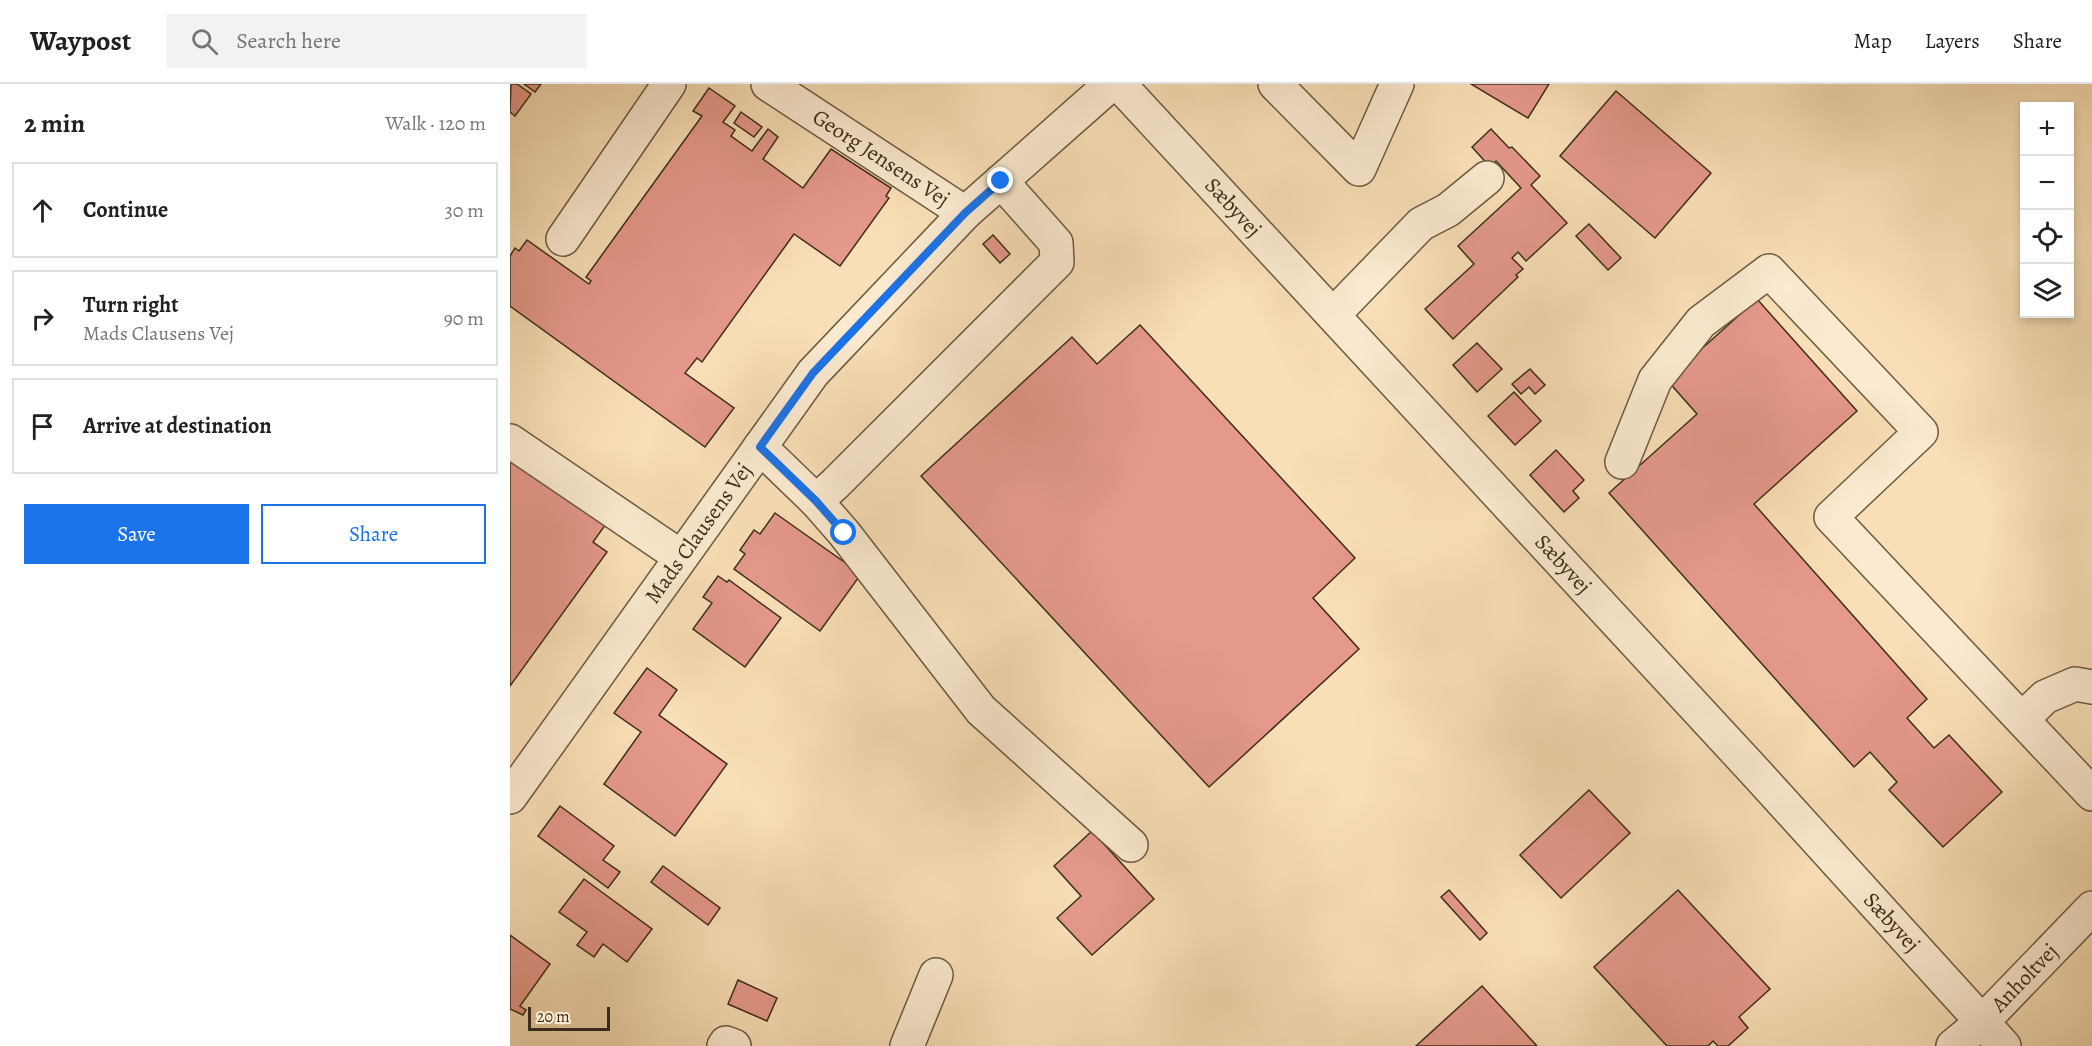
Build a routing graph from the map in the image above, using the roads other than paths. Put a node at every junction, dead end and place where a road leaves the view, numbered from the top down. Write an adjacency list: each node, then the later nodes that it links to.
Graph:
1 (669, 84): 10 (street)
2 (1111, 84): 8 (street, Mads Clausens Vej)
3 (1119, 84): 11 (street, Sæbyvej)
4 (1275, 84): 5 (street)
5 (1397, 84)
6 (772, 85): 9 (street, Georg Jensens Vej)
7 (1487, 178): 11 (street)
8 (1001, 181): 9 (street, Mads Clausens Vej); 15 (street)
9 (965, 213): 13 (street, Mads Clausens Vej)
10 (563, 239)
11 (1333, 315): 24 (street, Sæbyvej)
12 (510, 441): 16 (street)
13 (760, 447): 15 (street); 16 (street, Mads Clausens Vej)
14 (1622, 462): 18 (street)
15 (816, 501): 21 (street)
16 (681, 557): 20 (street, Mads Clausens Vej)
17 (2092, 687): 18 (street)
18 (2022, 719): 19 (street)
19 (2092, 794)
20 (510, 797)
21 (1131, 845)
22 (2092, 908): 24 (street, Anholtvej)
23 (936, 975): 27 (street)
24 (1982, 1022): 28 (street, Anholtvej); 29 (street, Sæbyvej)
25 (724, 1046): 26 (street)
26 (734, 1046)
27 (907, 1046)
28 (1953, 1046)
29 (2004, 1046)

